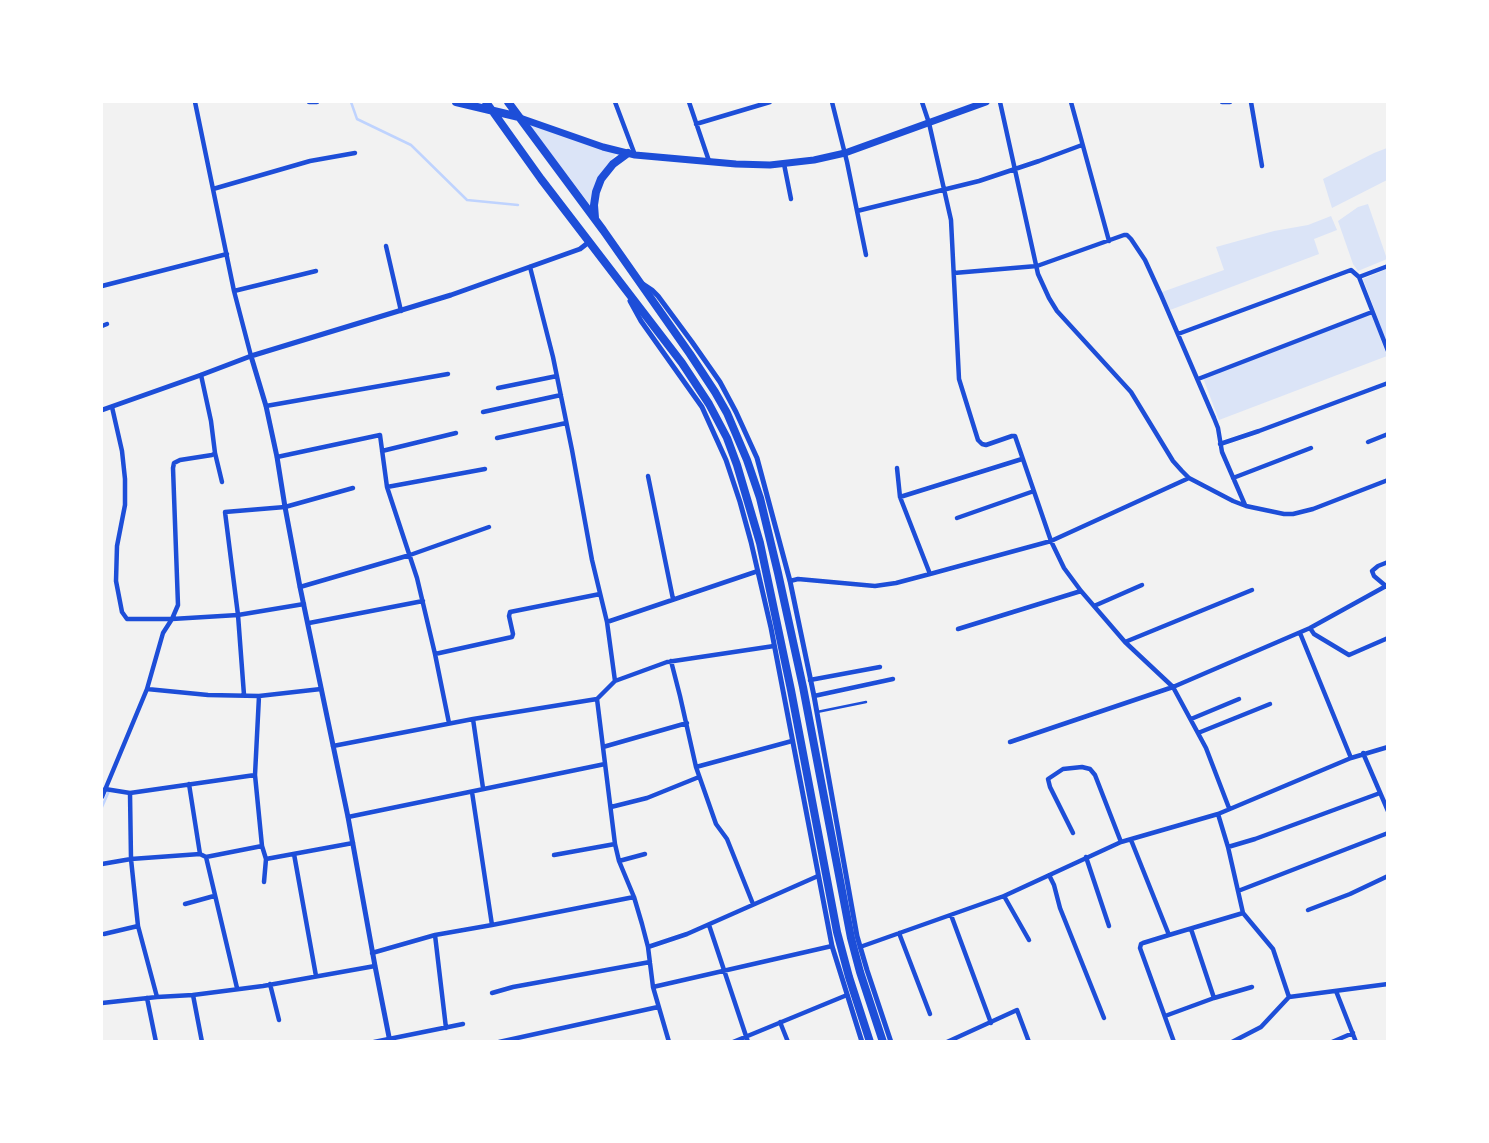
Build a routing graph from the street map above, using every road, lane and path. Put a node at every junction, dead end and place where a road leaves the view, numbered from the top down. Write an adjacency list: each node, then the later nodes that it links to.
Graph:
1 (195, 102): 31 (street)
2 (309, 102): 3 (street)
3 (317, 102)
4 (456, 102): 19 (highway)
5 (486, 102): 19 (highway)
6 (508, 102): 20 (highway)
7 (515, 102): 20 (street)
8 (615, 102): 26 (street)
9 (689, 102): 22 (street)
10 (769, 102): 22 (street)
11 (832, 102): 25 (street)
12 (922, 102): 21 (street)
13 (986, 102): 21 (main road)
14 (1000, 102): 30 (street)
15 (1070, 102): 23 (street)
16 (1223, 102): 17 (street)
17 (1230, 102)
18 (1251, 102): 29 (street)
19 (492, 111): 20 (highway); 37 (highway)
20 (519, 117): 26 (main road); 35 (highway)
21 (929, 123): 25 (main road); 32 (street)
22 (696, 124): 27 (street)
23 (1082, 145): 30 (street); 36 (street)
24 (355, 153): 31 (street)
25 (845, 153): 28 (main road); 34 (street)
26 (632, 154): 27 (main road); 35 (highway)
27 (709, 162): 28 (main road)
28 (784, 164): 33 (street)
29 (1262, 166)
30 (1015, 169): 32 (street); 41 (street)
31 (213, 189): 39 (street)
32 (944, 190): 34 (street); 45 (street)
33 (791, 199)
34 (857, 211): 40 (street)
35 (595, 219): 47 (highway)
36 (1109, 241): 41 (street); 53 (street)
37 (589, 242): 43 (street); 49 (highway)
38 (387, 246): 51 (street)
39 (227, 254): 48 (street); 50 (street)
40 (866, 255)
41 (1037, 266): 45 (street); 81 (street)
42 (1388, 266): 46 (street)
43 (530, 267): 51 (street); 58 (street)
44 (316, 271): 50 (street)
45 (954, 273): 77 (street)
46 (1359, 277): 52 (street); 53 (street)
47 (640, 282): 98 (street); 125 (highway)
48 (102, 286)
49 (623, 288): 96 (street); 129 (highway)
50 (234, 291): 55 (street)
51 (401, 311): 55 (street)
52 (1372, 312): 54 (street); 59 (street)
53 (1178, 334): 59 (street)
54 (1388, 351)
55 (251, 356): 57 (street); 63 (street)
56 (448, 374): 63 (street)
57 (201, 375): 64 (street); 75 (street)
58 (557, 376): 61 (street); 62 (street)
59 (1198, 379): 72 (street)
60 (1388, 383): 72 (street)
61 (498, 388)
62 (561, 395): 66 (street); 67 (street)
63 (266, 406): 76 (street)
64 (112, 407): 65 (street); 110 (street)
65 (102, 410)
66 (484, 412)
67 (566, 423): 70 (street); 104 (street)
68 (456, 433): 74 (street)
69 (1388, 434): 71 (street)
70 (497, 438)
71 (1368, 442)
72 (1220, 444): 82 (street)
73 (1311, 448): 82 (street)
74 (382, 451): 76 (street); 85 (street)
75 (215, 453): 84 (street); 110 (street)
76 (277, 457): 90 (street)
77 (1022, 459): 87 (street); 88 (street)
78 (897, 468): 88 (street)
79 (485, 469): 85 (street)
80 (648, 476): 105 (street)
81 (1189, 478): 89 (street); 93 (street)
82 (1233, 478): 89 (street)
83 (1388, 480): 89 (street)
84 (222, 482)
85 (387, 487): 94 (street)
86 (353, 488): 90 (street)
87 (1034, 491): 91 (street); 93 (street)
88 (901, 497): 97 (street)
89 (1246, 506)
90 (285, 507): 100 (street); 109 (street)
91 (957, 518)
92 (489, 527): 94 (street)
93 (1051, 541): 97 (street); 103 (street)
94 (410, 555): 100 (street); 106 (street)
95 (1388, 562): 101 (street)
96 (758, 571): 105 (street); 118 (street)
97 (930, 575): 98 (street)
98 (790, 581): 123 (street)
99 (1142, 584): 108 (street)
100 (300, 587): 107 (street)
101 (1387, 587): 113 (street)
102 (1252, 590): 117 (street)
103 (1081, 591): 108 (street); 114 (street)
104 (600, 594): 112 (street); 119 (street)
105 (673, 599): 112 (street)
106 (423, 601): 111 (street); 119 (street)
107 (305, 604): 109 (street); 111 (street)
108 (1094, 606): 117 (street)
109 (238, 615): 110 (street); 130 (street)
110 (172, 620): 127 (street)
111 (309, 622): 128 (street)
112 (607, 622): 124 (street)
113 (1310, 628): 115 (street); 116 (street)
114 (958, 629)
115 (1300, 633): 126 (street); 149 (street)
116 (1388, 638)
117 (1125, 642): 126 (street)
118 (774, 646): 120 (street); 143 (street)
119 (435, 654): 140 (street)
120 (671, 661): 124 (street); 141 (street)
121 (880, 667): 123 (street)
122 (893, 679): 132 (street)
123 (810, 680): 132 (street)
124 (615, 681): 133 (street)
125 (803, 687): 129 (highway); 168 (highway)
126 (1173, 687): 139 (street); 144 (street)
127 (147, 689): 130 (street); 156 (street)
128 (321, 689): 131 (street); 145 (street)
129 (791, 690): 250 (highway)
130 (244, 695): 131 (street)
131 (259, 696): 152 (street)
132 (814, 696): 137 (street)
133 (597, 699): 138 (street); 146 (street)
134 (1239, 699): 139 (street)
135 (866, 702): 137 (lane)
136 (1270, 704): 142 (street)
137 (817, 712): 168 (street)
138 (473, 719): 140 (street); 155 (street)
139 (1191, 719): 142 (street)
140 (449, 723): 145 (street)
141 (687, 723): 146 (street); 151 (street)
142 (1198, 733): 162 (street)
143 (792, 741): 151 (street); 186 (street)
144 (1010, 743)
145 (332, 746): 165 (street)
146 (603, 747): 150 (street)
147 (1388, 747): 148 (street)
148 (1363, 754): 149 (street); 159 (street)
149 (1352, 758): 162 (street)
150 (605, 764): 155 (street); 161 (street)
151 (696, 767): 153 (street)
152 (255, 775): 154 (street); 173 (street)
153 (699, 777): 161 (street); 194 (street)
154 (189, 784): 158 (street); 175 (street)
155 (483, 788): 157 (street)
156 (105, 789): 158 (street); 160 (street)
157 (472, 792): 165 (street); 198 (street)
158 (130, 793): 181 (street)
159 (1380, 793): 163 (street); 174 (street)
160 (102, 797)
161 (611, 807): 172 (street)
162 (1229, 808): 164 (street)
163 (1388, 811)
164 (1218, 814): 169 (street); 174 (street)
165 (348, 817): 171 (street)
166 (1073, 833): 170 (street)
167 (1388, 833): 189 (street)
168 (836, 840): 210 (street); 251 (highway)
169 (1131, 840): 170 (street); 206 (street)
170 (1121, 842): 180 (street)
171 (353, 843): 176 (street); 211 (street)
172 (615, 844): 178 (street); 183 (street)
173 (262, 846): 179 (street); 182 (street)
174 (1228, 847): 189 (street)
175 (200, 854): 179 (street); 181 (street)
176 (294, 854): 182 (street); 215 (street)
177 (645, 854): 183 (street)
178 (554, 855)
179 (206, 857): 190 (street)
180 (1086, 857): 185 (street); 201 (street)
181 (131, 859): 184 (street); 200 (street)
182 (266, 859): 188 (street)
183 (619, 861): 192 (street)
184 (102, 864)
185 (1049, 875): 191 (street); 233 (street)
186 (818, 876): 194 (street); 208 (street)
187 (1388, 876): 195 (street)
188 (264, 882)
189 (1238, 891): 196 (street)
190 (214, 896): 193 (street); 220 (street)
191 (1004, 896): 197 (street); 207 (street)
192 (634, 897): 198 (street); 209 (street)
193 (185, 904)
194 (753, 904): 199 (street)
195 (1308, 910)
196 (1243, 913): 202 (street); 226 (street)
197 (951, 915): 203 (street); 236 (street)
198 (492, 925): 205 (street)
199 (709, 925): 209 (street); 214 (street)
200 (138, 926): 204 (street); 225 (street)
201 (1109, 926)
202 (1192, 929): 206 (street); 228 (street)
203 (899, 933): 210 (street); 231 (street)
204 (104, 934)
205 (435, 934): 211 (street); 238 (street)
206 (1169, 935): 232 (street)
207 (1029, 940)
208 (832, 946): 214 (street); 224 (street)
209 (648, 947): 212 (street)
210 (860, 947): 252 (street)
211 (372, 953): 213 (street)
212 (650, 962): 218 (street); 222 (street)
213 (375, 966): 215 (street); 241 (street)
214 (723, 970): 218 (street); 240 (street)
215 (316, 976): 216 (street)
216 (270, 984): 220 (street); 234 (street)
217 (1388, 984): 221 (street)
218 (653, 986): 230 (street)
219 (1252, 987): 228 (street)
220 (237, 988): 223 (street)
221 (1336, 991): 226 (street); 239 (street)
222 (492, 993)
223 (192, 995): 225 (street); 243 (street)
224 (847, 995): 235 (street); 249 (street)
225 (157, 997): 227 (street)
226 (1289, 997): 256 (street)
227 (147, 998): 229 (street); 242 (street)
228 (1214, 998): 232 (street)
229 (102, 1003)
230 (658, 1007): 245 (street); 246 (street)
231 (930, 1014)
232 (1165, 1016): 255 (street)
233 (1104, 1018)
234 (279, 1020)
235 (779, 1022): 240 (street); 248 (street)
236 (991, 1023): 253 (street); 254 (street)
237 (463, 1024): 238 (street)
238 (446, 1028): 241 (street)
239 (1353, 1033): 257 (street); 258 (street)
240 (747, 1039): 247 (street)
241 (390, 1040): 244 (street)
242 (156, 1041)
243 (202, 1041)
244 (374, 1041)
245 (499, 1041)
246 (669, 1041)
247 (733, 1041)
248 (788, 1041)
249 (862, 1041)
250 (870, 1041)
251 (883, 1041)
252 (891, 1041)
253 (947, 1041)
254 (1029, 1041)
255 (1174, 1041)
256 (1231, 1041)
257 (1332, 1041)
258 (1356, 1041)

